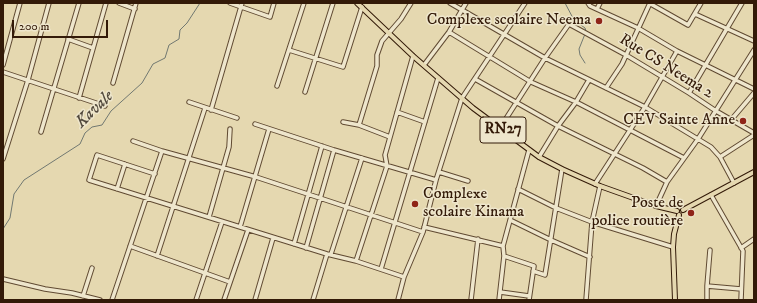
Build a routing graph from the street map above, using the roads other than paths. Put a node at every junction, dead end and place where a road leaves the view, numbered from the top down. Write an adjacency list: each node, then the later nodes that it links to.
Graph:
1 (20, 3): 44 (street)
2 (49, 3): 51 (street)
3 (79, 3): 32 (street)
4 (106, 3): 34 (street)
5 (119, 3): 24 (street)
6 (136, 3): 24 (street)
7 (230, 3): 21 (street)
8 (274, 3): 21 (street)
9 (304, 3): 35 (street)
10 (333, 3): 41 (street)
11 (357, 3): 22 (main road, RN27)
12 (411, 3): 29 (street)
13 (450, 3): 25 (street)
14 (466, 3): 25 (street)
15 (525, 3): 31 (street)
16 (588, 3): 23 (street)
17 (600, 3): 23 (street)
18 (649, 3): 26 (street); 27 (street)
19 (701, 3): 26 (street)
20 (742, 3): 28 (street)
21 (242, 5): 70 (street)
22 (362, 7): 29 (main road, RN27); 41 (street)
23 (597, 8): 27 (street)
24 (135, 9): 54 (street)
25 (462, 10): 30 (street); 31 (street)
26 (695, 14): 28 (street)
27 (638, 28): 37 (street); 38 (street)
28 (727, 28): 33 (street); 43 (street)
29 (389, 32): 39 (main road, RN27); 78 (street)
30 (449, 32): 40 (street); 45 (street)
31 (504, 35): 40 (street); 42 (street)
32 (68, 40): 34 (street); 58 (street)
33 (754, 41)
34 (93, 48): 62 (street)
35 (289, 50): 41 (street); 55 (street)
36 (754, 50): 50 (street)
37 (677, 51): 43 (street); 47 (street)
38 (626, 55): 42 (street, Rue CS Neema 2); 47 (street, Rue CS Neema 2); 56 (street)
39 (413, 56): 45 (main road, RN27); 72 (street)
40 (490, 57): 49 (street); 53 (street)
41 (315, 58): 59 (street)
42 (545, 58): 52 (street); 53 (street)
43 (706, 64): 50 (street); 60 (street)
44 (3, 65)
45 (424, 65): 48 (main road, RN27)
46 (3, 72): 51 (street)
47 (662, 77): 60 (street, Rue CS Neema 2); 68 (street)
48 (438, 78): 63 (main road, RN27); 76 (street)
49 (475, 79): 63 (street); 66 (street)
50 (736, 79): 57 (street); 71 (street)
51 (28, 80): 58 (street); 90 (street)
52 (589, 80): 56 (street); 65 (street)
53 (531, 82): 65 (street); 66 (street)
54 (113, 83)
55 (277, 86)
56 (606, 88): 68 (street)
57 (754, 88)
58 (53, 89): 62 (street); 84 (street)
59 (305, 92)
60 (689, 93): 71 (street, Rue CS Neema 2)
61 (754, 93): 74 (street)
62 (79, 98): 67 (street)
63 (462, 98): 80 (main road, RN27); 107 (street)
64 (189, 102): 69 (street)
65 (576, 102): 79 (street); 83 (street)
66 (516, 103): 79 (street); 80 (street)
67 (105, 106)
68 (645, 107): 83 (street); 87 (street)
69 (205, 108): 70 (street); 101 (street)
70 (211, 110): 73 (street)
71 (716, 111): 74 (street, Rue CS Neema 2); 87 (street)
72 (397, 112): 76 (street); 86 (street)
73 (237, 118)
74 (731, 120): 85 (street, Rue CS Neema 2)
75 (343, 122): 78 (street)
76 (425, 122): 106 (street)
77 (255, 124): 82 (street)
78 (359, 125): 86 (street)
79 (558, 126): 95 (street); 96 (street)
80 (500, 128): 93 (main road, RN27)
81 (230, 129): 104 (street)
82 (269, 129): 91 (street); 110 (street)
83 (630, 129): 95 (street); 99 (street)
84 (41, 132)
85 (754, 134): 97 (street)
86 (390, 137): 103 (street)
87 (698, 139): 97 (street); 99 (street)
88 (3, 140): 90 (street)
89 (133, 141): 94 (street)
90 (8, 142): 100 (street)
91 (322, 146): 92 (street); 119 (street)
92 (334, 150): 98 (street); 122 (street)
93 (529, 150): 96 (main road, RN27); 118 (street)
94 (162, 151): 101 (street); 109 (street)
95 (614, 154): 113 (street); 115 (street)
96 (539, 157): 105 (main road, RN27)
97 (720, 157): 114 (street)
98 (362, 158): 103 (street); 125 (street)
99 (684, 158): 113 (street)
100 (3, 159)
101 (189, 159): 104 (street); 123 (street)
102 (125, 164): 109 (street); 117 (street); 117 (street)
103 (387, 166): 106 (street); 128 (street)
104 (223, 168): 110 (street); 129 (street)
105 (562, 169): 115 (main road, RN27); 126 (street)
106 (410, 172): 111 (street); 133 (street)
107 (439, 172): 111 (street); 112 (street)
108 (754, 172): 114 (main road, RN27)
109 (155, 174): 121 (street)
110 (256, 177): 119 (street); 134 (street)
111 (436, 180): 135 (street)
112 (468, 181)
113 (667, 182): 124 (street)
114 (734, 183): 120 (main road, RN27)
115 (595, 184): 116 (main road, RN27)
116 (600, 186): 124 (main road, RN27); 132 (street)
117 (117, 189): 121 (street)
118 (518, 189): 126 (street); 130 (street)
119 (308, 194): 122 (street); 142 (street)
120 (711, 195): 127 (main road, RN27); 147 (street)
121 (146, 198): 123 (street); 143 (street)
122 (321, 199): 125 (street); 146 (street)
123 (174, 206): 129 (street); 150 (street)
124 (656, 206): 127 (main road, RN27)
125 (347, 207): 128 (street); 149 (street)
126 (556, 208): 132 (street); 141 (street)
127 (678, 213): 145 (main road)
128 (371, 215): 133 (street); 153 (street)
129 (208, 217): 131 (street)
130 (510, 220): 141 (street); 144 (street)
131 (222, 222): 134 (street); 157 (street)
132 (592, 222): 145 (street); 152 (street)
133 (395, 223): 137 (street); 155 (street)
134 (240, 227): 136 (street)
135 (424, 227): 137 (street); 139 (street)
136 (248, 230): 138 (street); 160 (street)
137 (423, 232): 158 (street)
138 (273, 238): 142 (street); 170 (street)
139 (478, 239): 144 (street); 173 (street)
140 (754, 239): 147 (street)
141 (551, 240): 152 (street); 156 (street)
142 (294, 244): 146 (street)
143 (130, 246): 150 (street); 167 (street)
144 (503, 246): 151 (street)
145 (673, 247): 176 (main road)
146 (306, 248): 149 (street)
147 (741, 248): 162 (street)
148 (710, 250): 161 (street)
149 (329, 254): 153 (street); 171 (street)
150 (157, 256): 157 (street)
151 (504, 256): 156 (street); 163 (street)
152 (590, 257): 175 (street)
153 (356, 261): 155 (street)
154 (92, 268): 164 (street)
155 (381, 269): 158 (street)
156 (533, 271): 165 (street)
157 (205, 274): 160 (street); 168 (street)
158 (404, 278): 172 (street)
159 (3, 279): 164 (street)
160 (230, 282): 169 (street)
161 (707, 286): 162 (street); 177 (street)
162 (741, 289): 178 (street)
163 (500, 292): 165 (street); 174 (street)
164 (83, 296): 166 (street)
165 (529, 298)
166 (100, 300)
167 (112, 300)
168 (196, 300)
169 (224, 300)
170 (255, 300)
171 (313, 300)
172 (398, 300)
173 (471, 300)
174 (499, 300)
175 (586, 300)
176 (675, 300)
177 (707, 300)
178 (741, 300)

